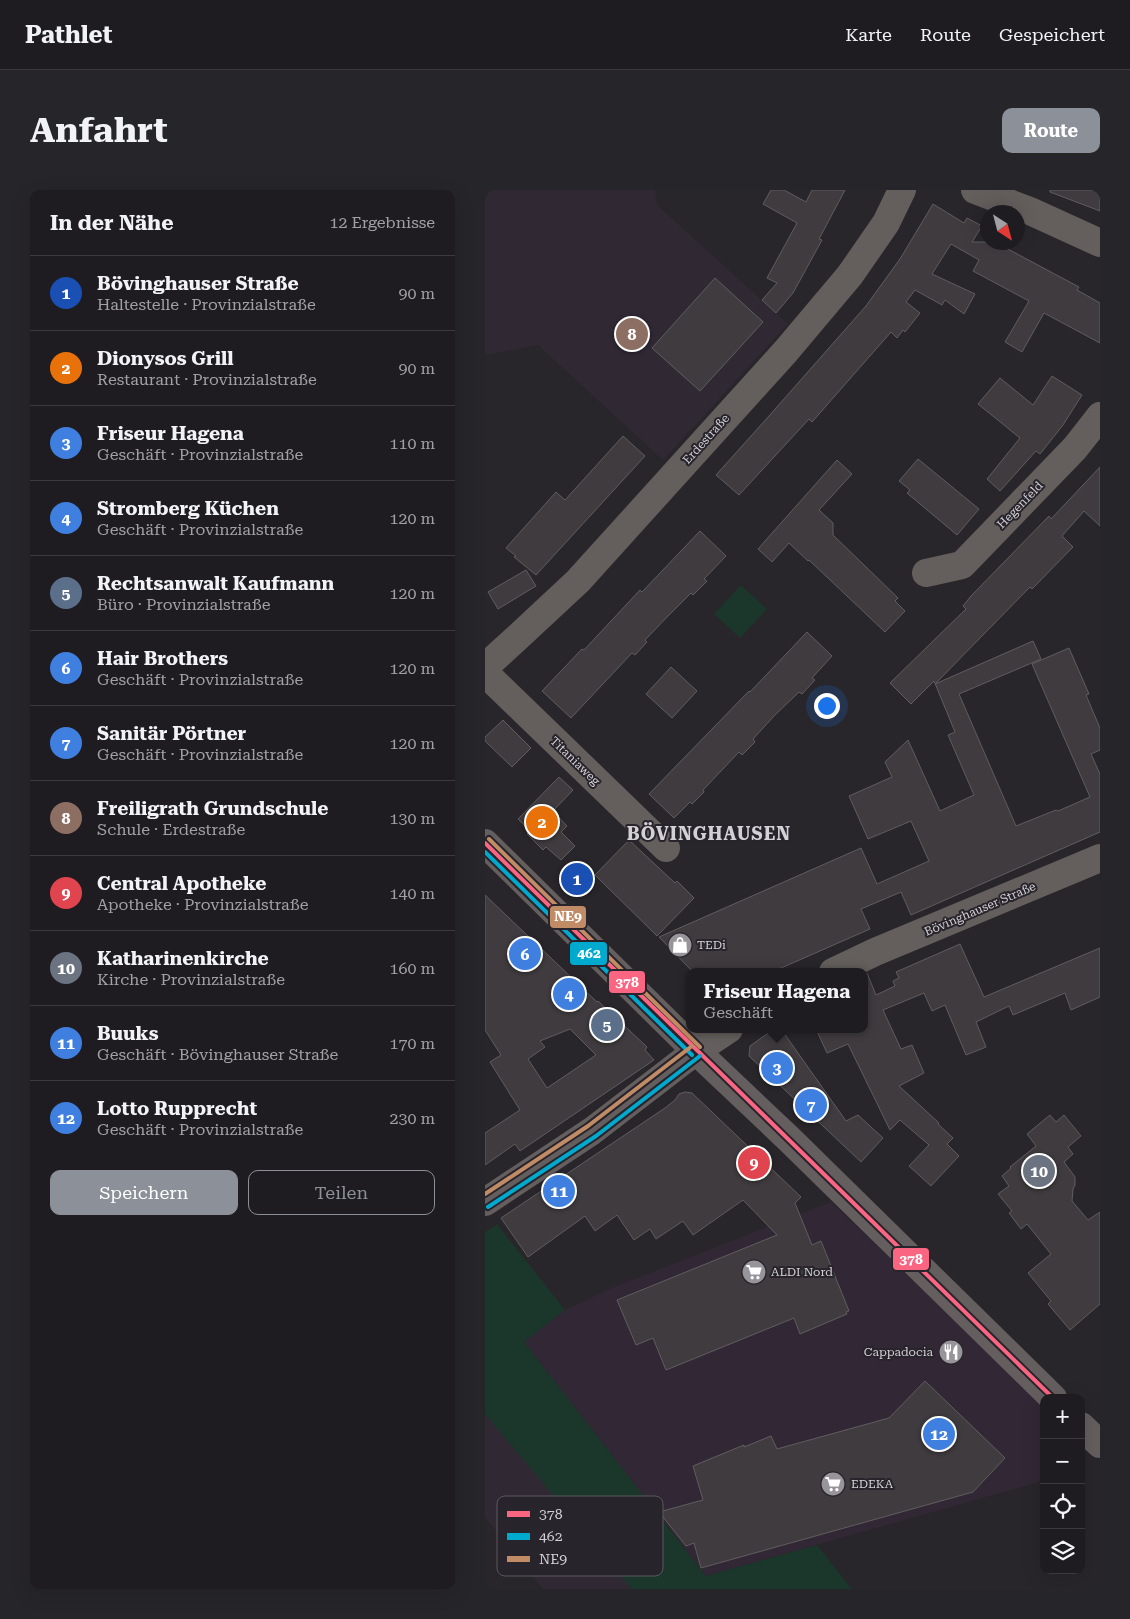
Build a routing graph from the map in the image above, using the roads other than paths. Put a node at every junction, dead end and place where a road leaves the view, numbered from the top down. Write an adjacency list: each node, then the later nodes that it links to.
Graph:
1 (902, 190): 6 (street, Erdestraße)
2 (975, 190): 3 (street)
3 (1100, 243)
4 (1100, 416): 5 (street, Hegenfeld)
5 (927, 572)
6 (485, 666)
7 (485, 673): 9 (street, Titaniaweg)
8 (485, 843): 13 (main road)
9 (666, 848)
10 (1100, 858): 11 (street, Bövinghauser Straße)
11 (841, 968)
12 (723, 1033): 13 (street)
13 (696, 1052): 14 (main road); 15 (main road)
14 (485, 1202)
15 (1049, 1394)
16 (1085, 1430): 17 (main road)
17 (1100, 1444)

